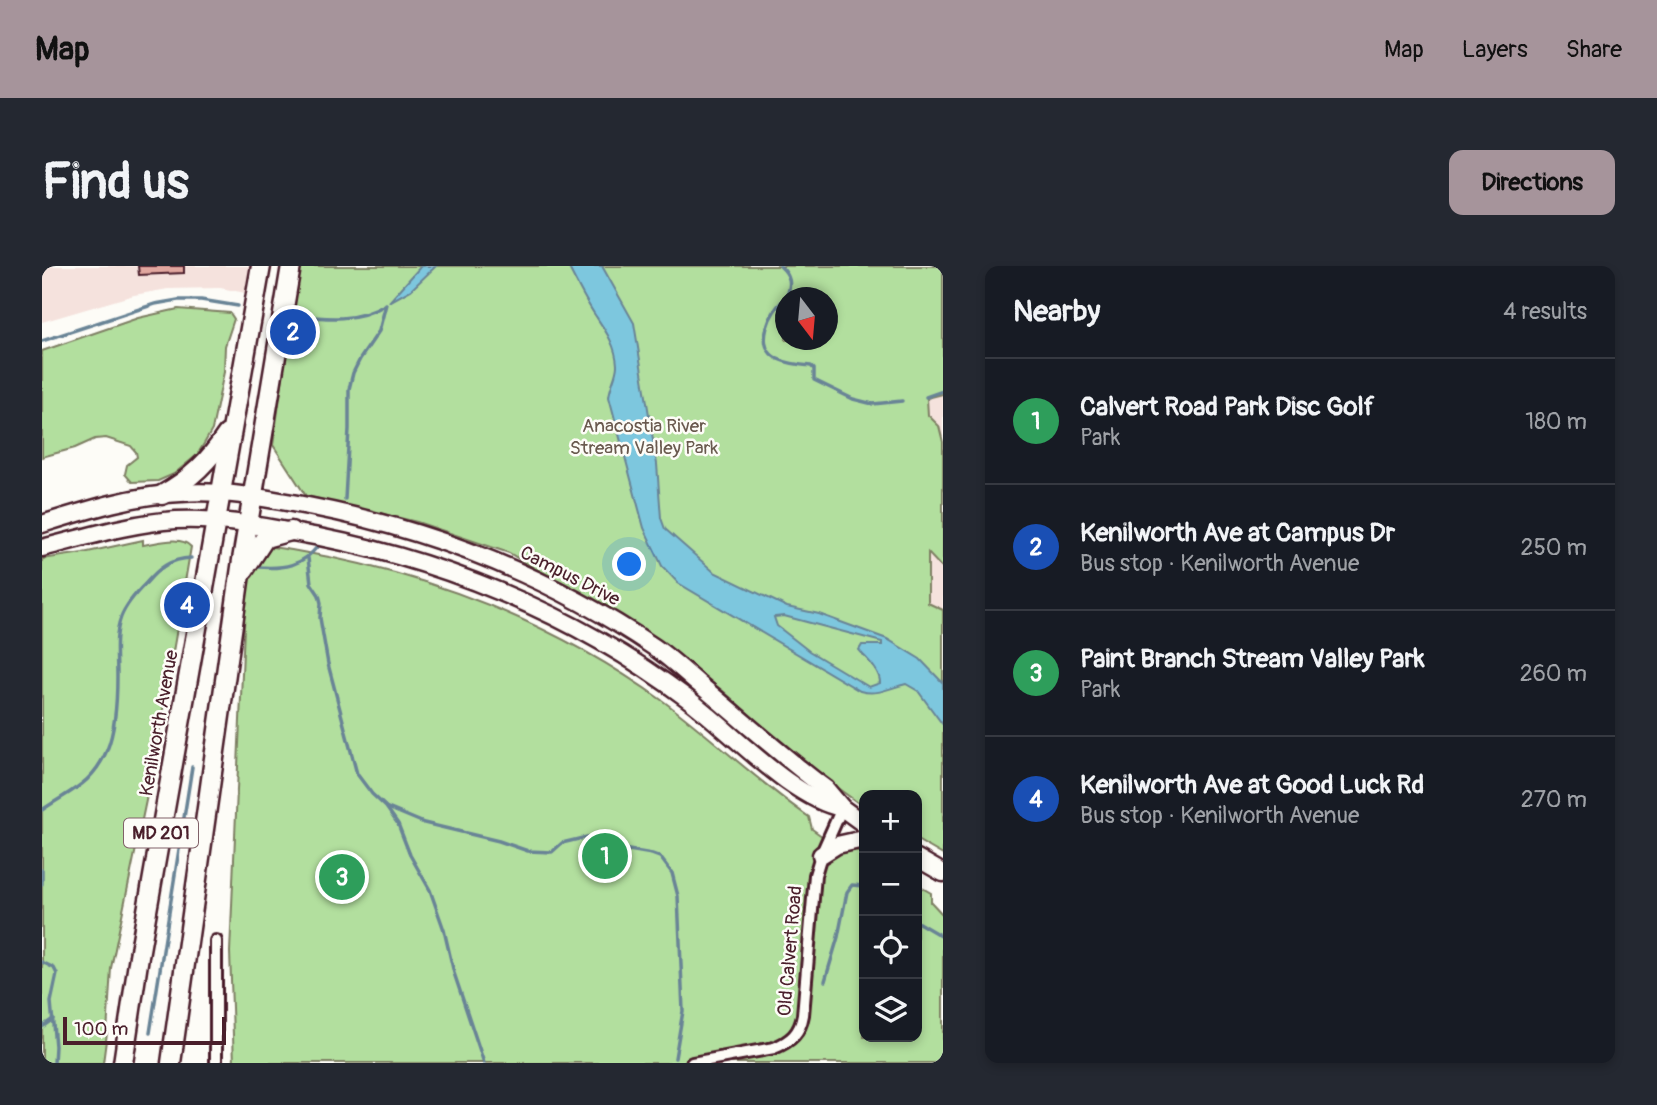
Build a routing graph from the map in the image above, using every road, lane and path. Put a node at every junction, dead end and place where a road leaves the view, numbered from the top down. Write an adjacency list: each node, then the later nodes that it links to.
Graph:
1 (261, 266): 3 (main road, Kenilworth Avenue / MD 201)
2 (291, 266): 6 (main road, MD 201)
3 (233, 425): 4 (main road, Kenilworth Avenue / MD 201); 5 (main road)
4 (221, 493): 5 (main road, Campus Drive); 6 (main road, Campus Drive); 7 (main road, Kenilworth Avenue / MD 201)
5 (162, 495): 8 (main road, Campus Drive)
6 (253, 496): 9 (main road, MD 201); 13 (main road, Campus Drive)
7 (216, 520): 9 (main road, Campus Drive); 11 (main road, Campus Drive); 20 (main road, Kenilworth Avenue / MD 201)
8 (42, 524)
9 (248, 524): 10 (main road, Campus Drive); 12 (main road, MD 201)
10 (292, 531): 12 (main road); 13 (main road, Campus Drive)
11 (42, 548)
12 (240, 576): 21 (main road, MD 201)
13 (842, 808): 14 (main road, Campus Drive); 16 (street, Old Calvert Road)
14 (859, 820)
15 (859, 840): 16 (main road)
16 (821, 855): 23 (street, Old Calvert Road)
17 (922, 861): 18 (main road)
18 (939, 871)
19 (216, 941): 22 (street)
20 (122, 1063)
21 (171, 1063)
22 (216, 1063)
23 (692, 1063)

